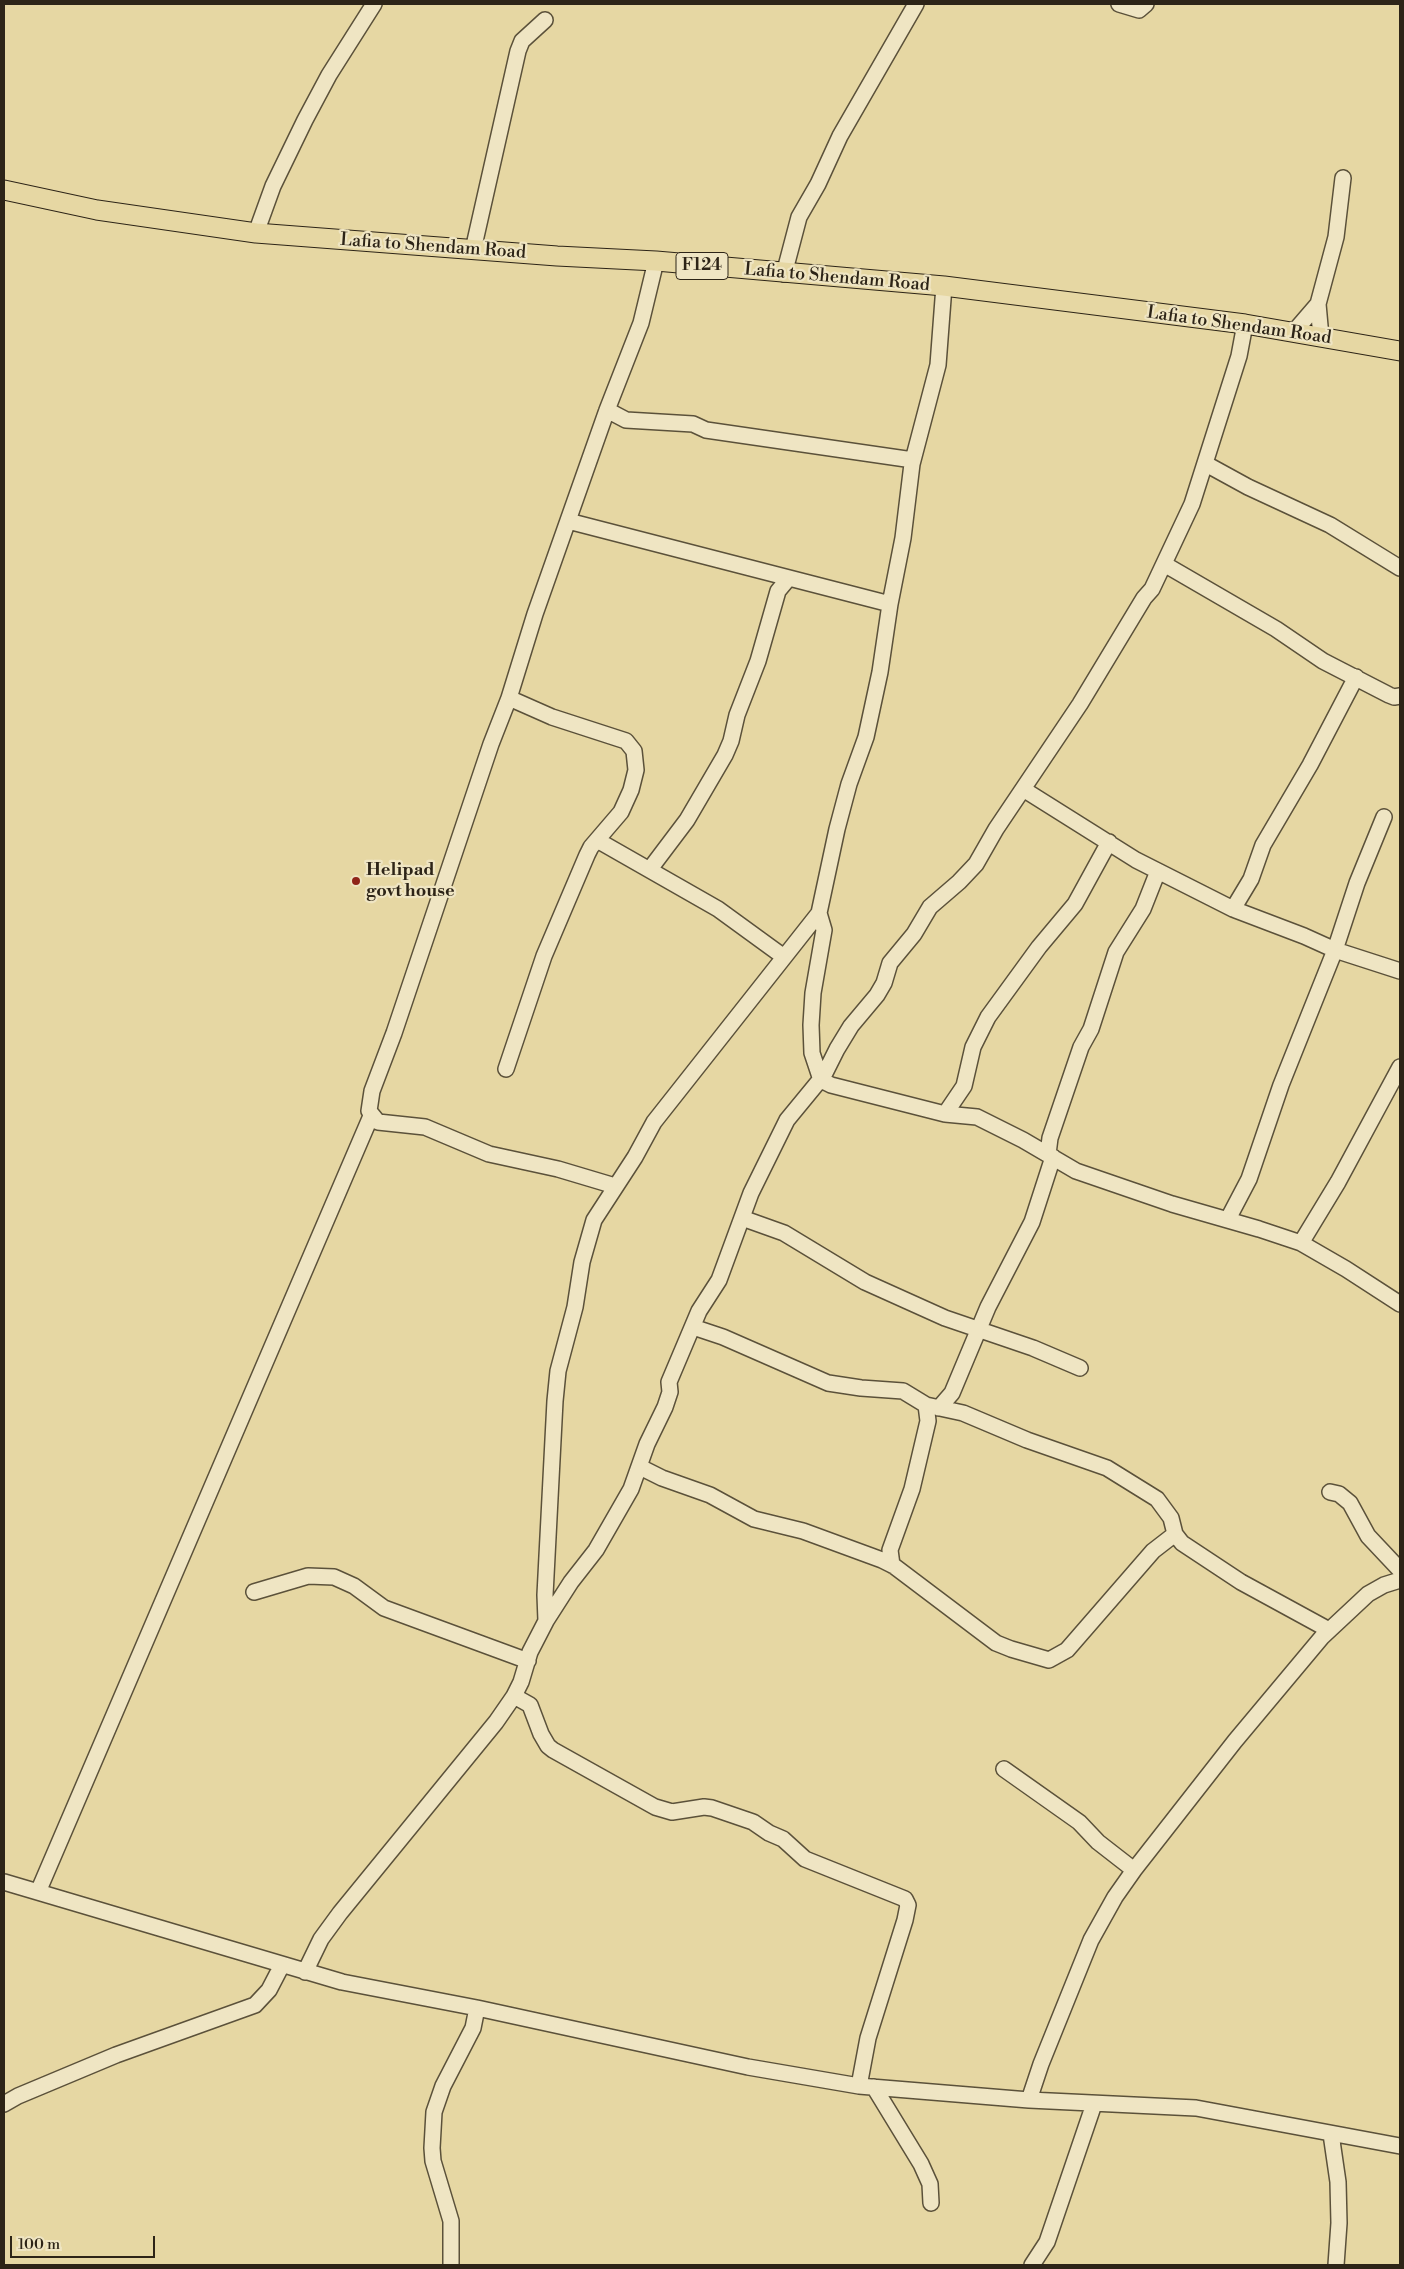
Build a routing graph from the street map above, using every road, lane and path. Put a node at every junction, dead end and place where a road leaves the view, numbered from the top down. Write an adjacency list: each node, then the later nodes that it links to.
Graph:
1 (374, 4): 8 (street)
2 (916, 4): 11 (street)
3 (1119, 4): 4 (street)
4 (1146, 4)
5 (545, 20): 9 (street)
6 (1342, 178): 13 (street)
7 (4, 190): 8 (main road, Lafia to Shendam Road / F124)
8 (256, 233): 9 (main road, Lafia to Shendam Road / F124)
9 (473, 250): 10 (main road, Lafia to Shendam Road / F124)
10 (656, 261): 11 (main road, Lafia to Shendam Road / F124); 18 (street)
11 (784, 274): 12 (main road, Lafia to Shendam Road / F124)
12 (944, 286): 14 (main road, Lafia to Shendam Road / F124); 19 (street)
13 (1318, 304): 15 (street); 16 (street)
14 (1245, 324): 15 (main road, Lafia to Shendam Road / F124); 20 (street)
15 (1293, 332): 16 (main road, Lafia to Shendam Road / F124)
16 (1321, 337): 17 (main road, Lafia to Shendam Road / F124)
17 (1400, 351)
18 (607, 410): 19 (street); 21 (street)
19 (913, 460): 27 (street)
20 (1206, 464): 22 (street); 23 (street)
21 (568, 521): 24 (street); 30 (street)
22 (1164, 564): 28 (street); 31 (street)
23 (1400, 568)
24 (771, 574): 25 (street); 26 (street)
25 (788, 579): 26 (street); 27 (street)
26 (778, 591): 35 (street)
27 (890, 604): 38 (street)
28 (1356, 677): 29 (street); 37 (street)
29 (1400, 696)
30 (509, 698): 33 (street); 48 (street)
31 (1023, 789): 34 (street); 43 (street)
32 (1384, 817): 39 (street)
33 (597, 840): 35 (street); 45 (street)
34 (1109, 842): 36 (street); 47 (street)
35 (650, 869): 40 (street)
36 (1158, 871): 37 (street); 49 (street)
37 (1233, 909): 39 (street)
38 (819, 913): 40 (street); 42 (street)
39 (1335, 950): 41 (street); 52 (street)
40 (784, 957): 50 (street)
41 (1400, 971)
42 (812, 1039): 43 (street); 46 (street)
43 (839, 1044): 46 (street)
44 (1400, 1067): 53 (street)
45 (506, 1069)
46 (821, 1080): 47 (street); 51 (street)
47 (945, 1114): 49 (street)
48 (371, 1116): 50 (street); 73 (street)
49 (1051, 1156): 52 (street); 56 (street)
50 (615, 1186): 66 (street)
51 (742, 1218): 55 (street); 56 (street)
52 (1228, 1219): 53 (street)
53 (1301, 1243): 54 (street)
54 (1400, 1304)
55 (693, 1327): 58 (street); 59 (street)
56 (978, 1330): 57 (street); 58 (street)
57 (1080, 1368)
58 (939, 1408): 61 (street); 62 (street)
59 (640, 1467): 62 (street); 66 (street)
60 (1330, 1492): 63 (street)
61 (1175, 1534): 62 (street); 67 (street)
62 (886, 1558)
63 (1400, 1570)
64 (1400, 1580): 67 (street)
65 (254, 1592): 68 (street)
66 (546, 1621): 68 (street)
67 (1329, 1630): 71 (street)
68 (528, 1661): 69 (street)
69 (514, 1696): 75 (street); 77 (street)
70 (1004, 1769): 71 (street)
71 (1134, 1870): 78 (street)
72 (4, 1882): 73 (street)
73 (38, 1892): 74 (street)
74 (282, 1965): 75 (street); 79 (street)
75 (305, 1972): 76 (street)
76 (477, 2008): 77 (street); 84 (street)
77 (866, 2086): 78 (street); 83 (street)
78 (1029, 2100): 80 (street)
79 (4, 2104)
80 (1094, 2104): 81 (street); 85 (street)
81 (1331, 2134): 82 (street); 86 (street)
82 (1400, 2146)
83 (930, 2203)
84 (451, 2265)
85 (1032, 2265)
86 (1336, 2265)

